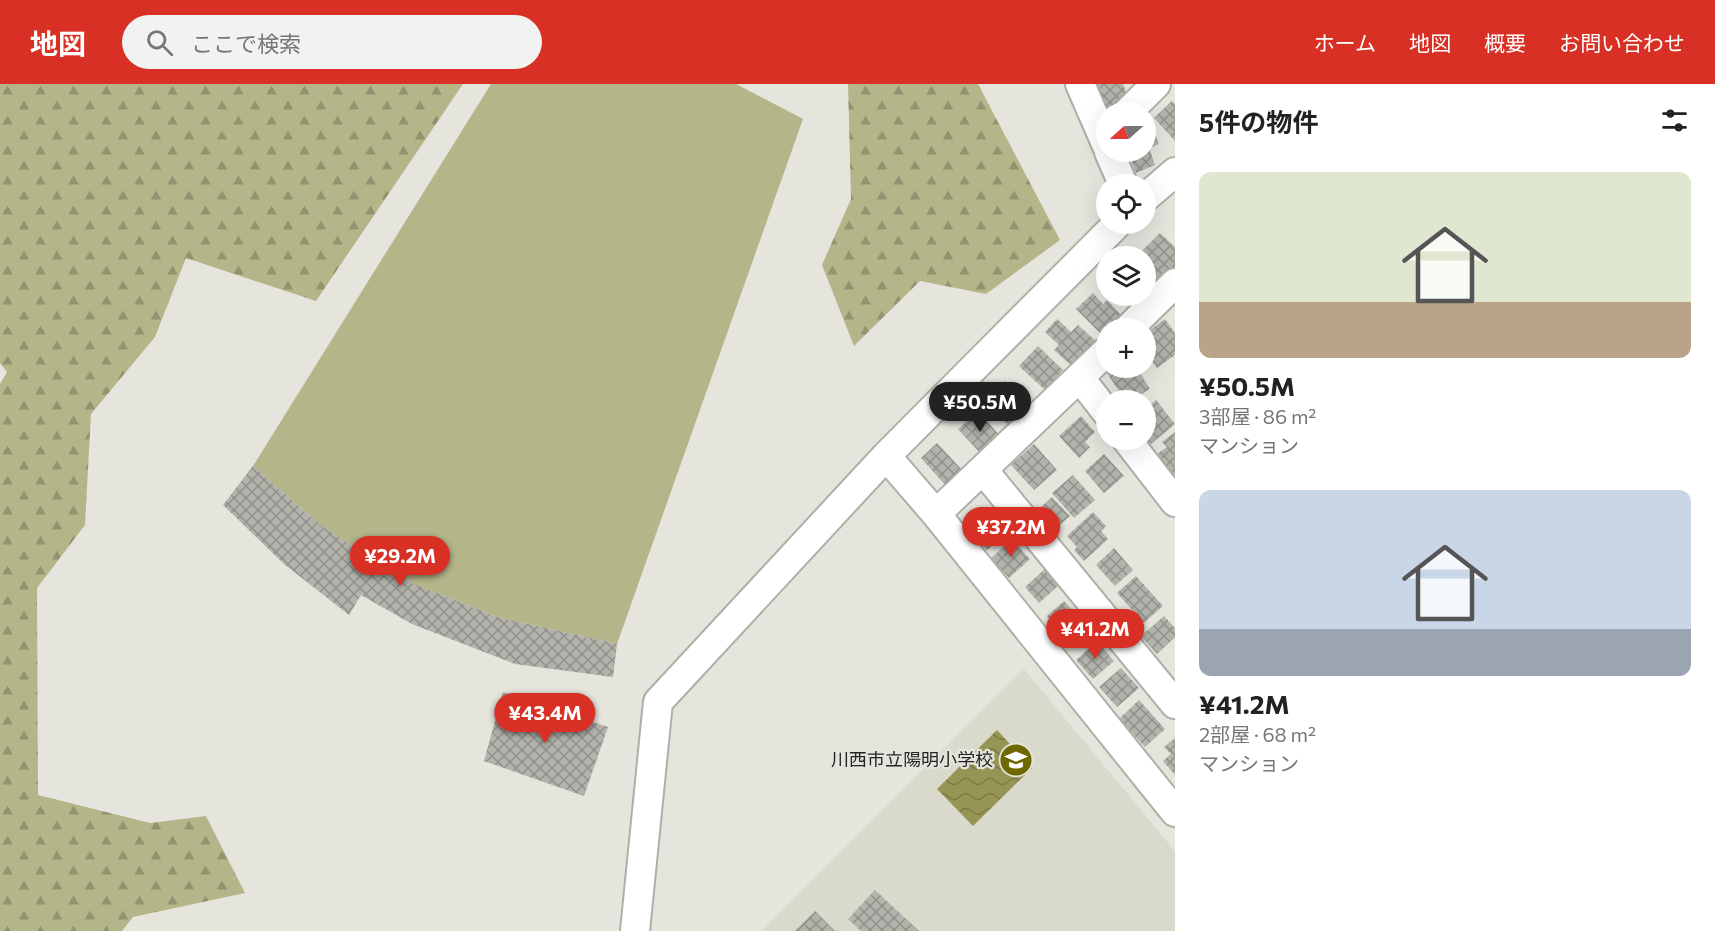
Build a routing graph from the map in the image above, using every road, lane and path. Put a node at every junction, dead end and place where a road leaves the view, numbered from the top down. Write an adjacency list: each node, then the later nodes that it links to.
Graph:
1 (1080, 84): 4 (street)
2 (1156, 84): 3 (street)
3 (1138, 102)
4 (1096, 118)
5 (1175, 172): 6 (street)
6 (1156, 188)
7 (1108, 234): 14 (street)
8 (1173, 288): 9 (street)
9 (1140, 318)
10 (1096, 362): 11 (street)
11 (1080, 378): 12 (street); 15 (street)
12 (1096, 399)
13 (1135, 450): 16 (street)
14 (886, 456): 17 (street); 20 (street)
15 (983, 470): 17 (street); 18 (street)
16 (1175, 502)
17 (936, 514): 19 (street)
18 (1175, 704)
19 (1175, 812)
20 (635, 931)

